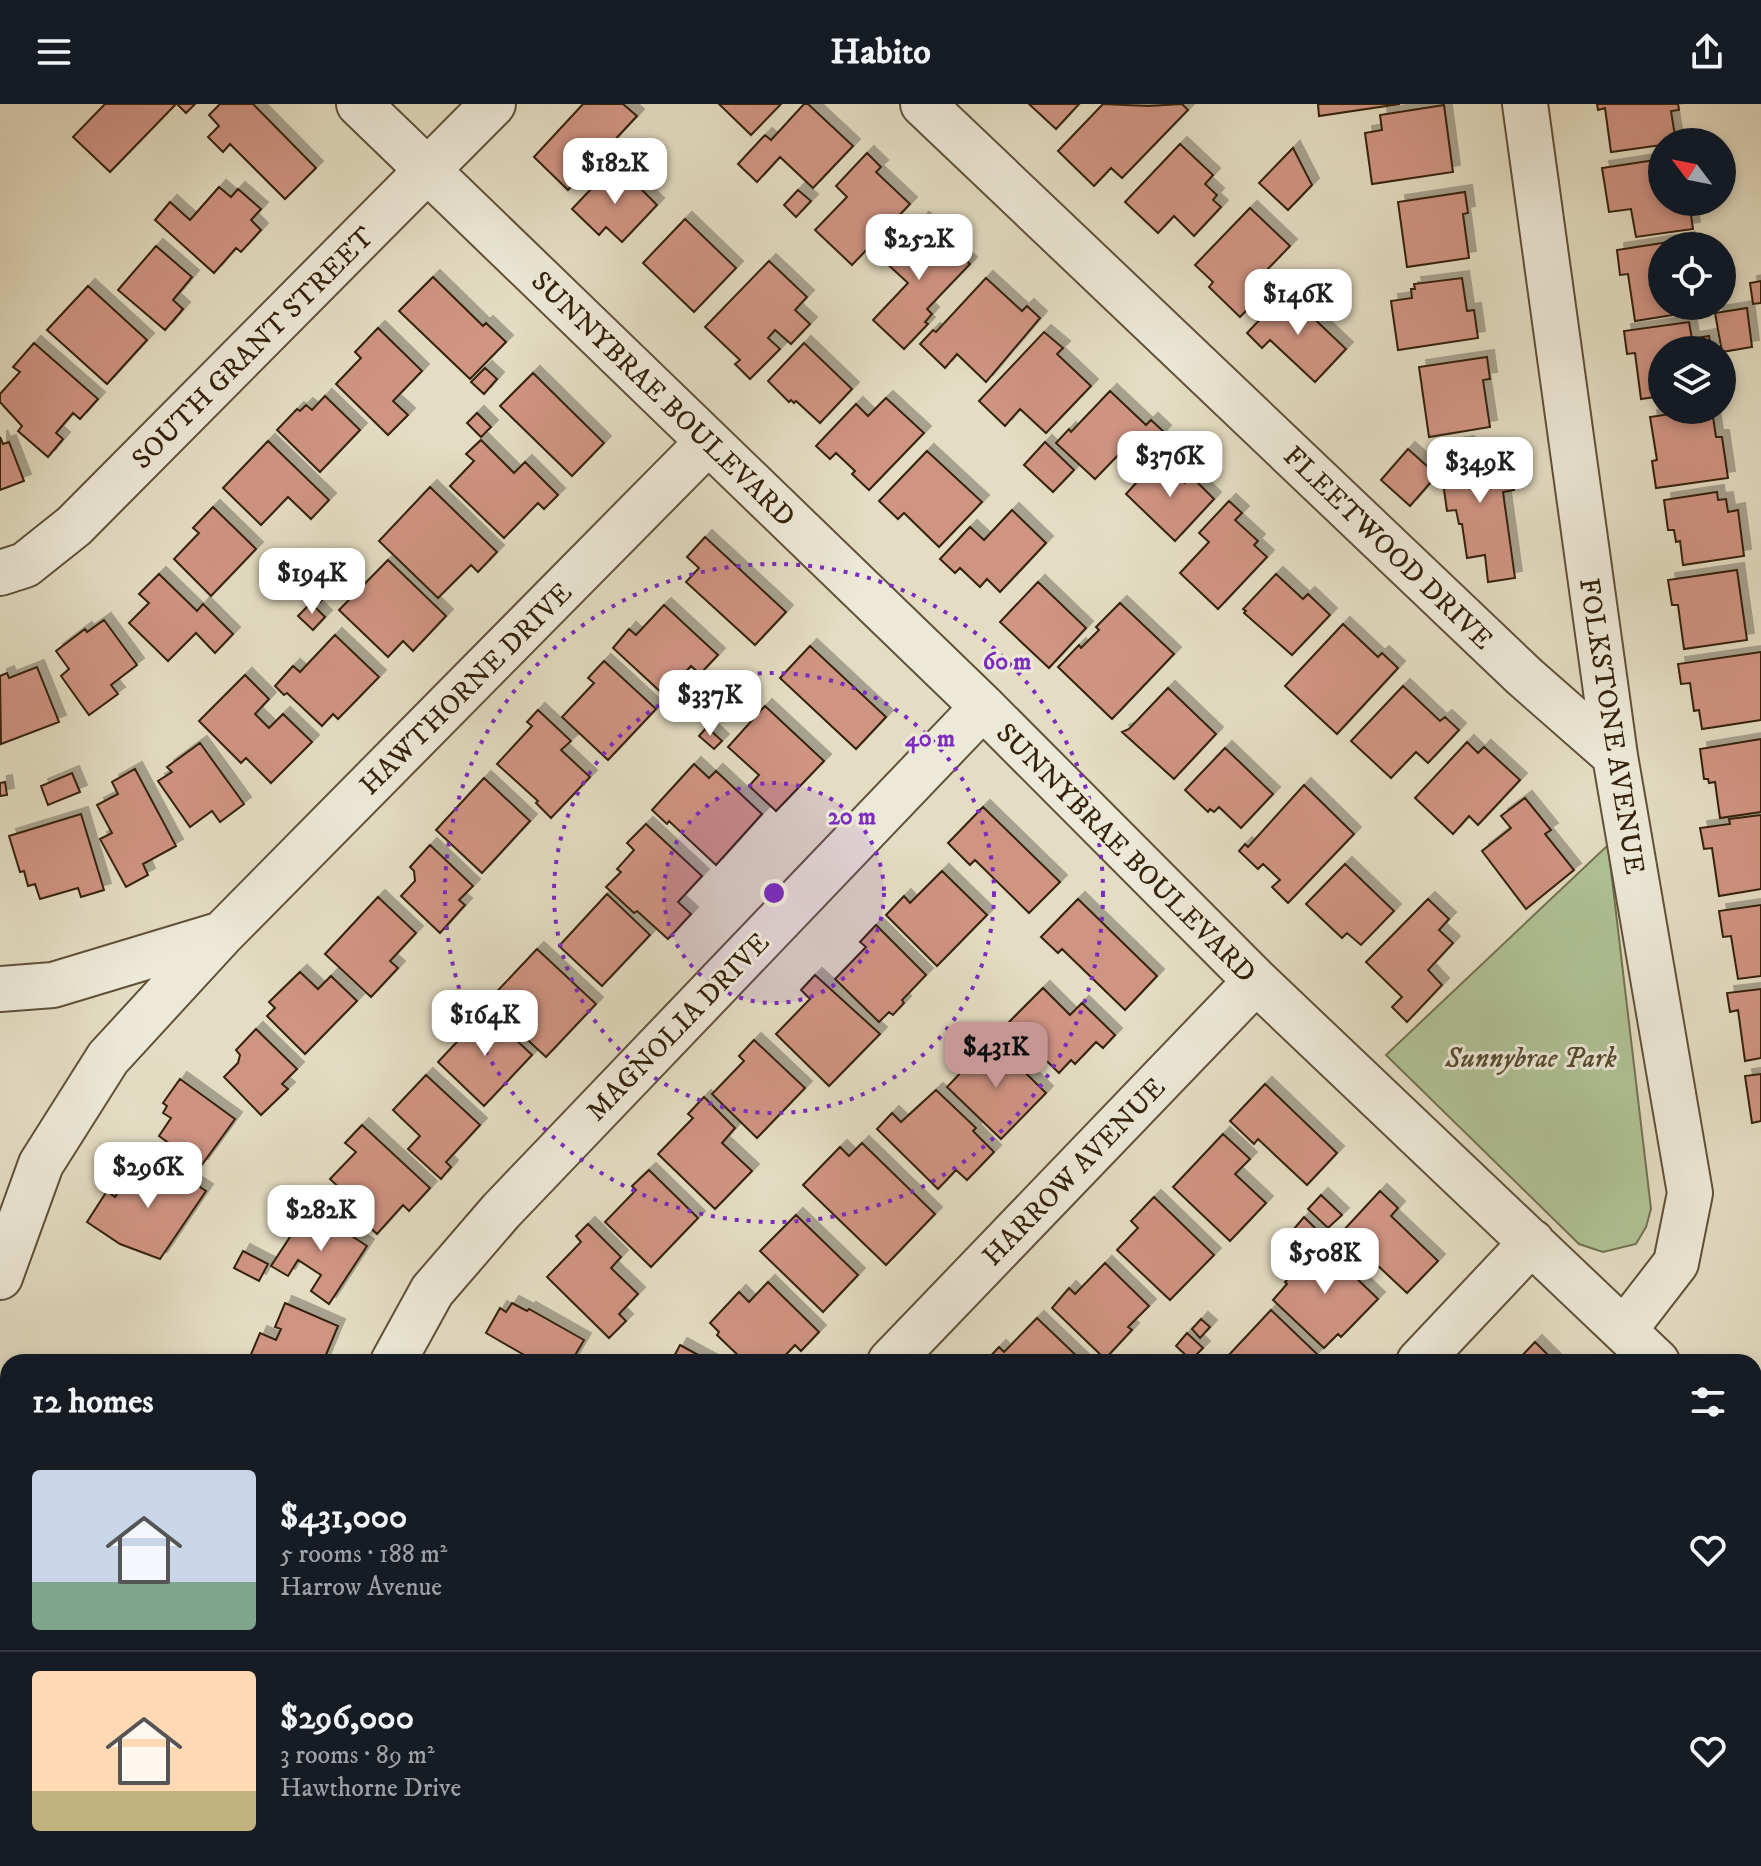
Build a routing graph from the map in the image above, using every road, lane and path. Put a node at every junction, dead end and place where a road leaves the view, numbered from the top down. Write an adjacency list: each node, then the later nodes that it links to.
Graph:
1 (359, 104): 5 (street, SUNNYBRAE BOULEVARD)
2 (493, 104): 5 (street, SOUTH GRANT STREET)
3 (923, 104): 9 (street, FLEETWOOD DRIVE)
4 (1525, 104): 9 (street, FOLKSTONE AVENUE)
5 (429, 170): 6 (street, SUNNYBRAE BOULEVARD); 7 (street, SOUTH GRANT STREET)
6 (708, 442): 8 (street, SUNNYBRAE BOULEVARD); 10 (street, HAWTHORNE DRIVE)
7 (0, 573)
8 (983, 707): 11 (street, SUNNYBRAE BOULEVARD); 16 (street, MAGNOLIA DRIVE)
9 (1615, 756): 15 (street, FOLKSTONE AVENUE)
10 (222, 934): 12 (street, HAWTHORNE DRIVE); 14 (street, HAWTHORNE DRIVE)
11 (1256, 981): 13 (street, SUNNYBRAE BOULEVARD); 17 (street, HARROW AVENUE)
12 (0, 989)
13 (1532, 1242): 15 (street, SUNNYBRAE BOULEVARD); 18 (street)
14 (0, 1277)
15 (1625, 1329): 19 (street, SUNNYBRAE BOULEVARD)
16 (397, 1354)
17 (898, 1354)
18 (1427, 1354)
19 (1649, 1354)

